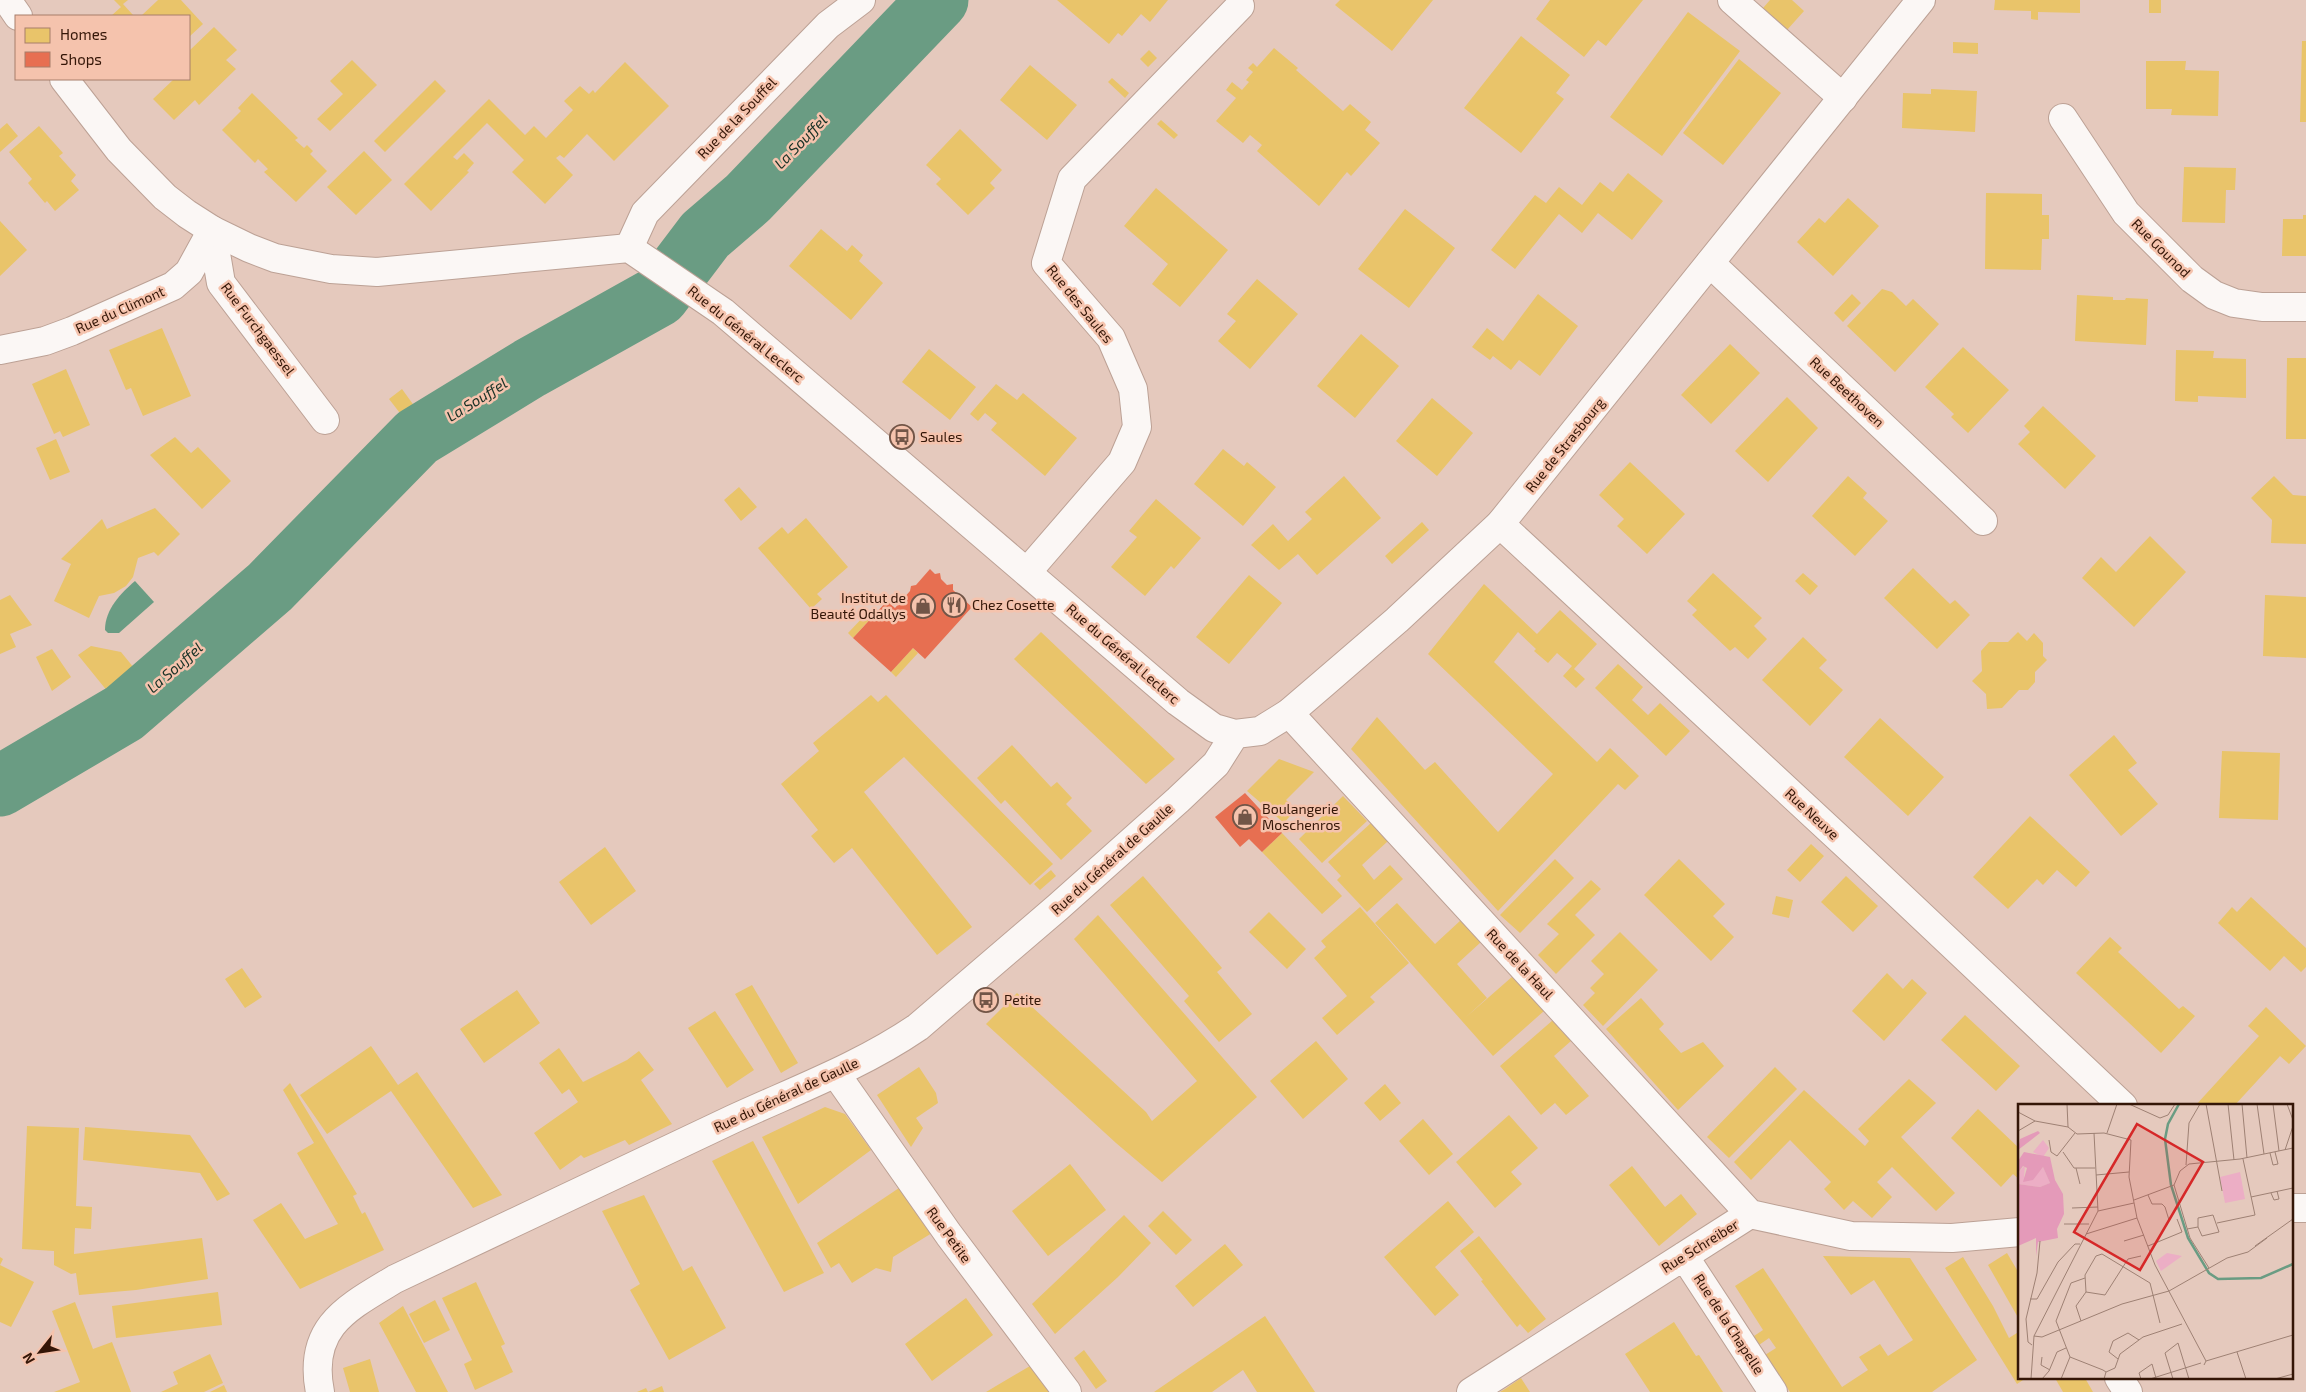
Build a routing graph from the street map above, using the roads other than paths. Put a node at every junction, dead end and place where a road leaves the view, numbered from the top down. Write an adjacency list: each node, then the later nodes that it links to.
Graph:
1 (6, 0): 6 (street)
2 (861, 0): 11 (street, Rue de la Souffel)
3 (1732, 0): 8 (street)
4 (1921, 0): 8 (street, Rue de Strasbourg)
5 (1240, 6): 18 (street, Rue des Saules)
6 (17, 15)
7 (65, 80): 10 (street)
8 (1843, 98): 12 (street, Rue de Strasbourg)
9 (2063, 118): 13 (street, Rue Gounod)
10 (212, 230): 11 (street); 14 (street, Rue du Climont); 15 (street, Rue Furchgaessel)
11 (629, 248): 18 (street, Rue du Général Leclerc)
12 (1710, 263): 16 (street, Rue Beethoven); 17 (street, Rue de Strasbourg)
13 (2306, 307)
14 (0, 350)
15 (325, 420)
16 (1983, 521)
17 (1500, 524): 19 (street, Rue de Strasbourg); 22 (street, Rue Neuve)
18 (1027, 572): 20 (street, Rue du Général Leclerc)
19 (1289, 713): 20 (street, Rue de Strasbourg); 23 (street, Rue de la Haul)
20 (1235, 734): 21 (street, Rue du Général de Gaulle)
21 (836, 1074): 27 (street, Rue du Général de Gaulle); 28 (street, Rue Petite)
22 (2121, 1104)
23 (1750, 1214): 24 (street, Rue Schreiber); 25 (street, Rue Schreiber)
24 (2018, 1232)
25 (1684, 1256): 29 (street, Rue Schreiber); 30 (street, Rue de la Chapelle)
26 (2121, 1380): 31 (street)
27 (320, 1392)
28 (1067, 1392)
29 (1471, 1392)
30 (1773, 1392)
31 (2128, 1392)

